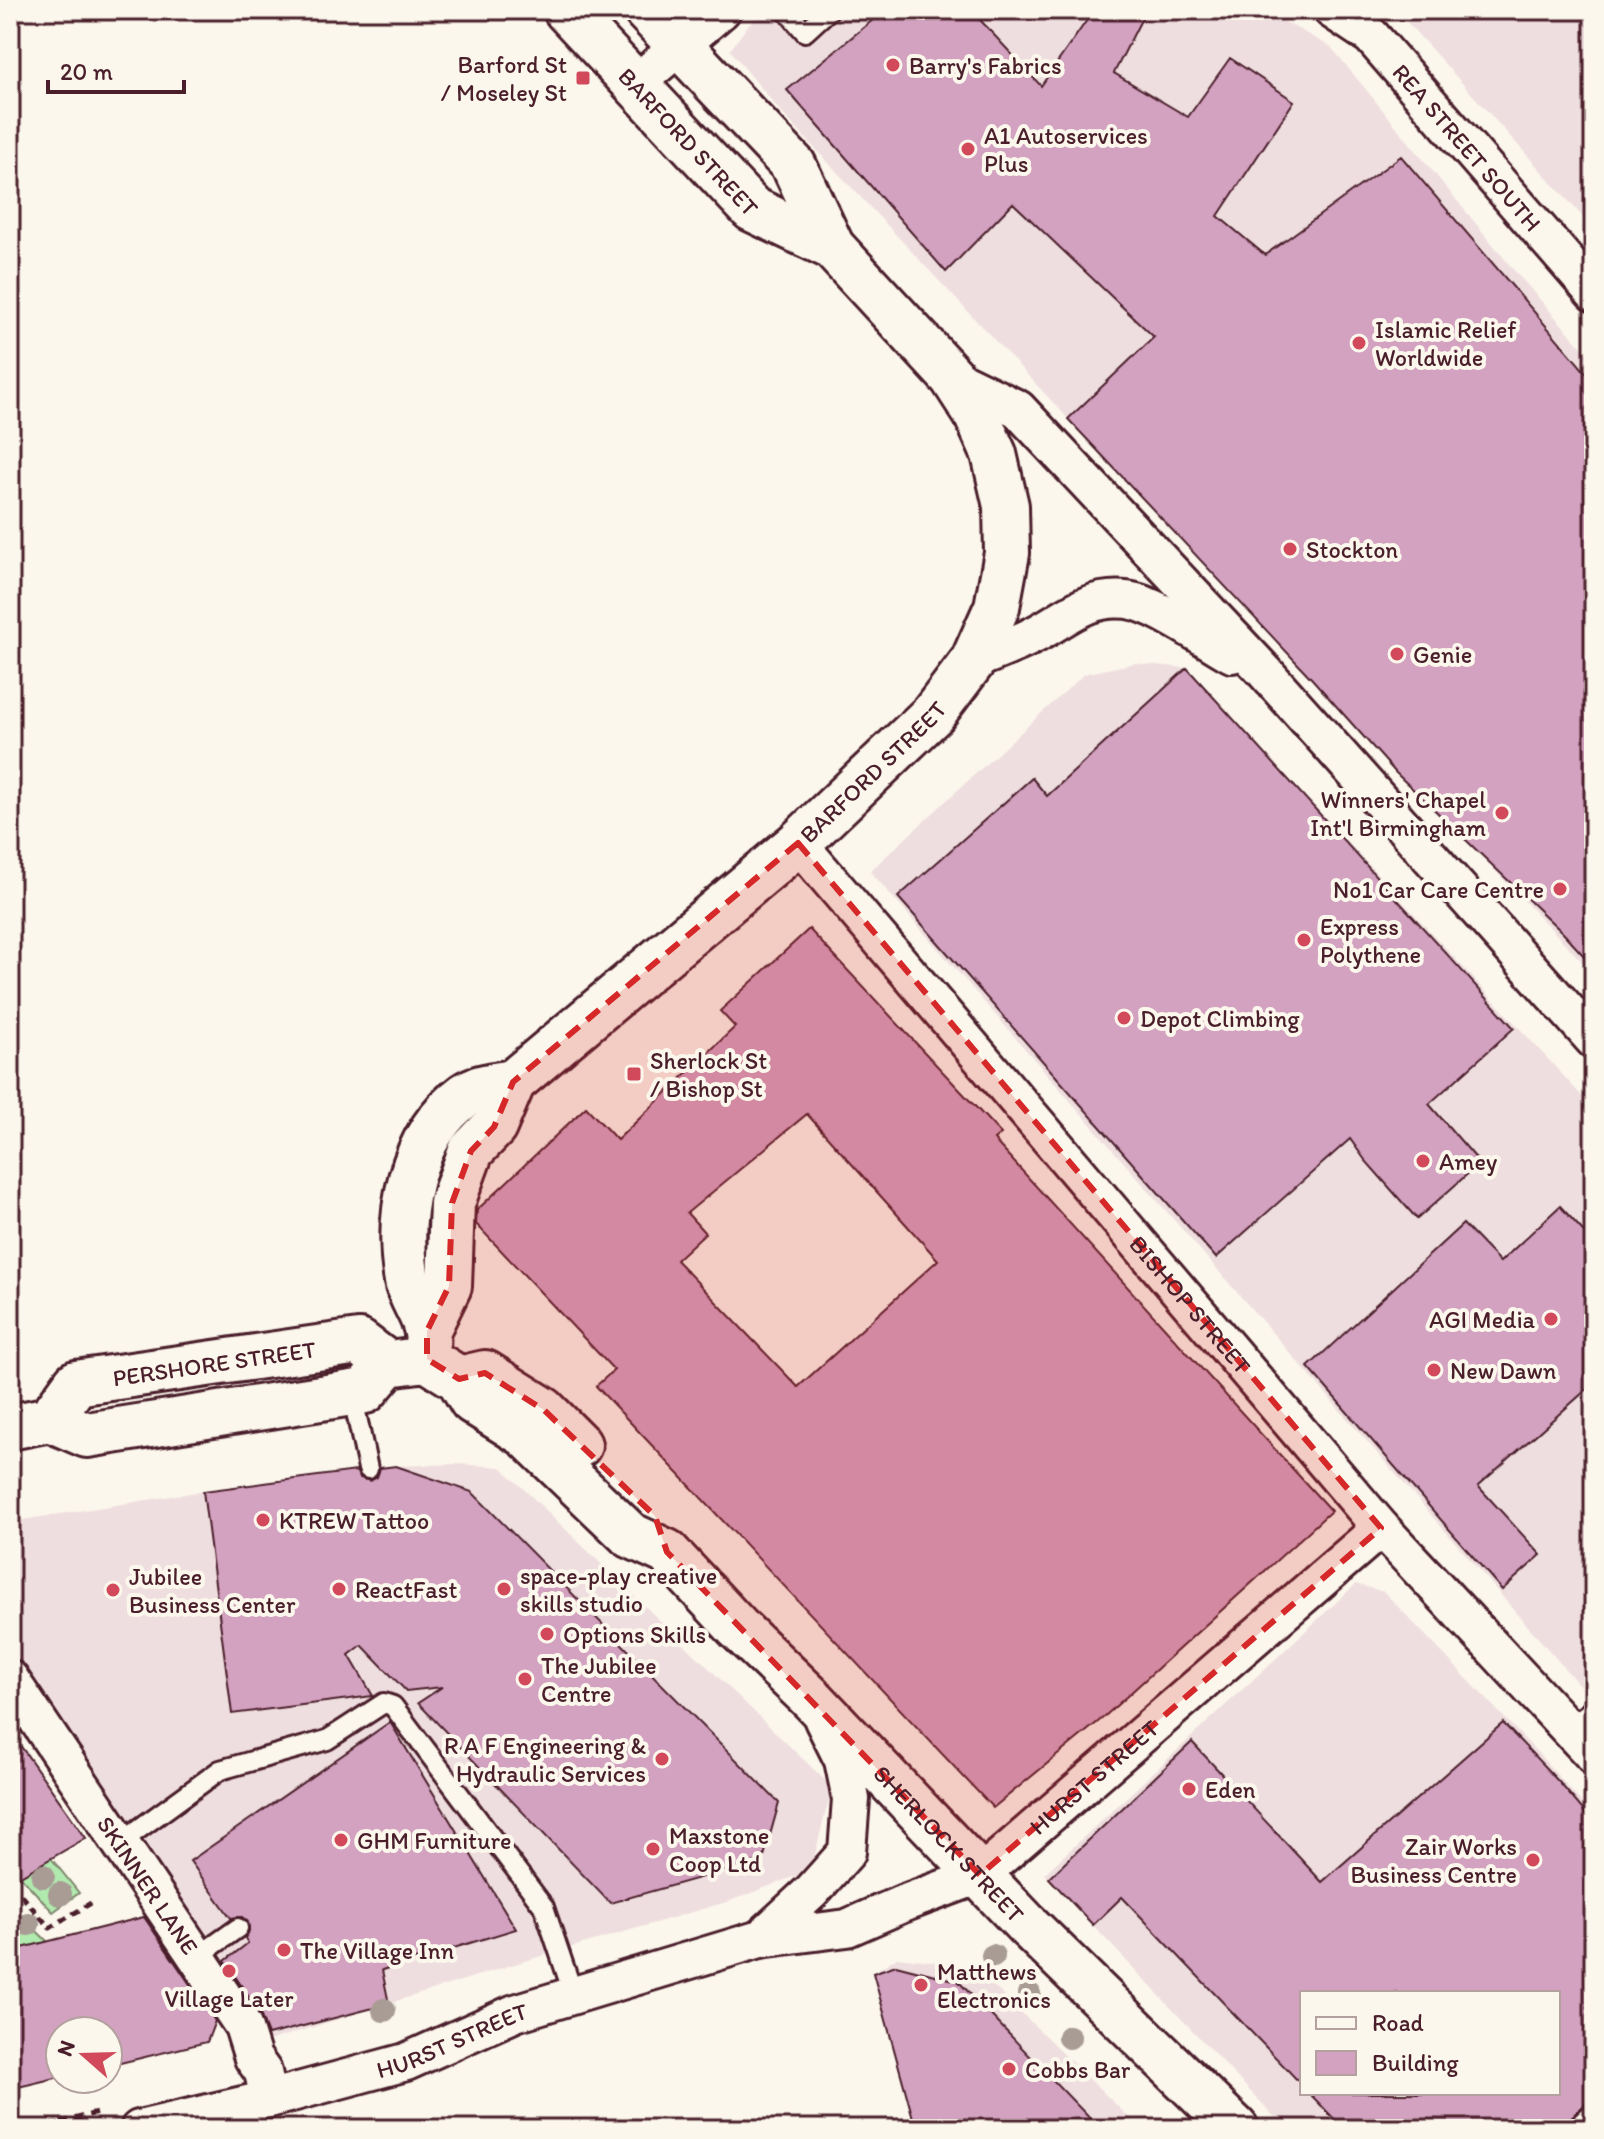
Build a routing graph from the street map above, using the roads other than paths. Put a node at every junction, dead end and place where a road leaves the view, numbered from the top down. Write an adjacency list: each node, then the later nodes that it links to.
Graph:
1 (566, 10): 8 (street, BARFORD STREET)
2 (646, 10): 7 (street, BARFORD STREET)
3 (722, 10): 7 (street)
4 (786, 10): 5 (lane)
5 (829, 10)
6 (1332, 10): 10 (street, REA STREET SOUTH)
7 (679, 45): 8 (street); 9 (street, BARFORD STREET)
8 (635, 84): 9 (street, BARFORD STREET)
9 (832, 247): 11 (street, BARFORD STREET)
10 (1594, 293)
11 (952, 377): 12 (street); 13 (street, BARFORD STREET)
12 (973, 661): 13 (street, BARFORD STREET); 14 (street, BARFORD STREET)
13 (1265, 672): 15 (street, BARFORD STREET)
14 (798, 843): 16 (street, BARFORD STREET); 20 (street, BISHOP STREET)
15 (1594, 1040)
16 (425, 1358): 17 (street, PERSHORE STREET); 18 (street, PERSHORE STREET); 22 (street, SHERLOCK STREET)
17 (352, 1393): 18 (street, PERSHORE STREET); 19 (lane)
18 (30, 1423)
19 (368, 1469)
20 (1381, 1528): 23 (street, BISHOP STREET); 26 (street, HURST STREET)
21 (10, 1679): 25 (street, SKINNER LANE)
22 (813, 1700): 26 (street, SHERLOCK STREET); 28 (street, HURST STREET)
23 (1581, 1718): 24 (street, BISHOP STREET)
24 (1594, 1756)
25 (121, 1842): 29 (street, SKINNER LANE); 30 (lane)
26 (980, 1875): 28 (street, HURST STREET); 34 (street, SHERLOCK STREET)
27 (238, 1928): 29 (lane)
28 (760, 1939): 30 (street, HURST STREET)
29 (197, 1957): 31 (street, SKINNER LANE)
30 (574, 1996): 31 (street, HURST STREET)
31 (269, 2099): 33 (street, HURST STREET)
32 (1594, 2111): 35 (lane)
33 (139, 2129)
34 (1236, 2129)
35 (1575, 2129)

